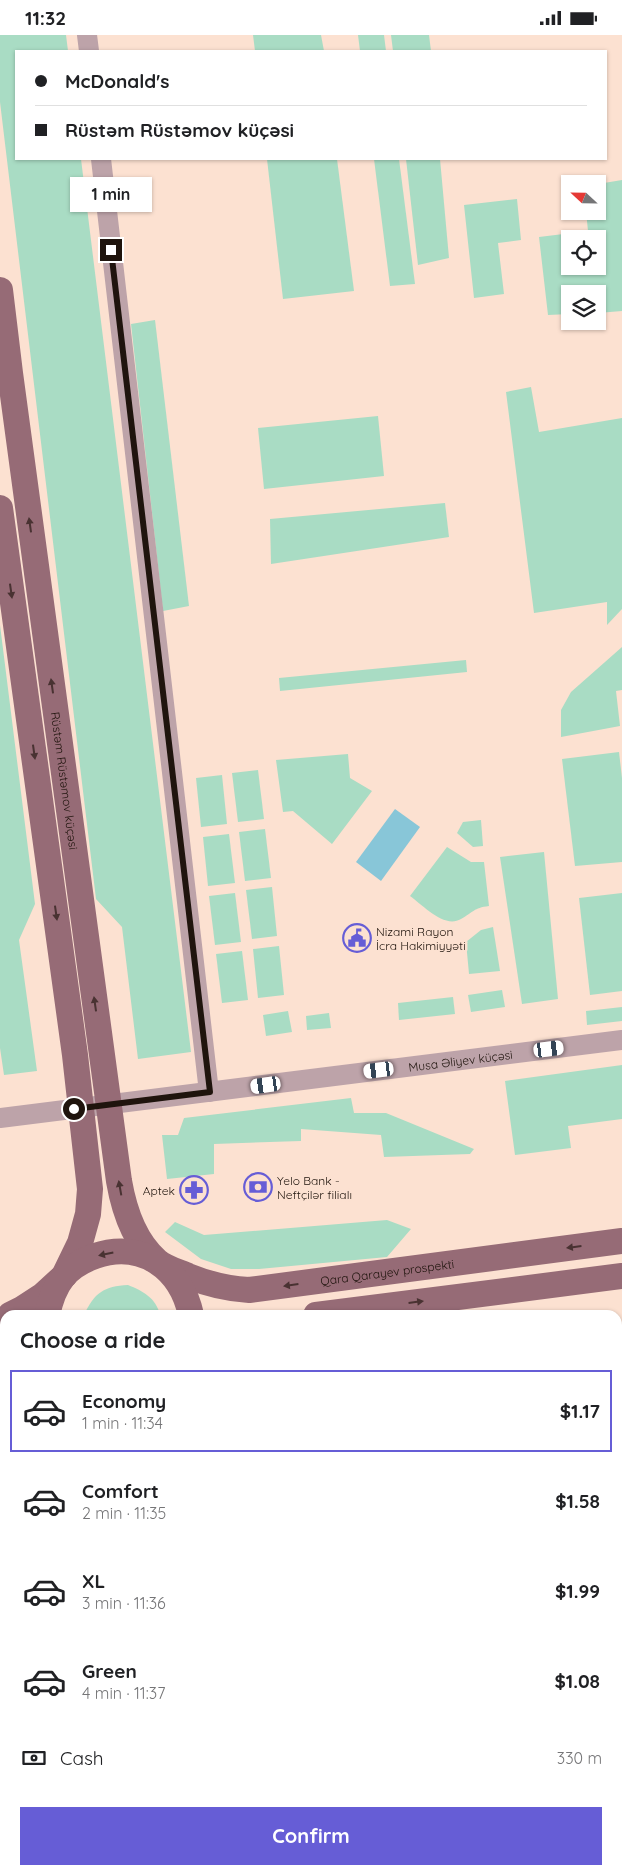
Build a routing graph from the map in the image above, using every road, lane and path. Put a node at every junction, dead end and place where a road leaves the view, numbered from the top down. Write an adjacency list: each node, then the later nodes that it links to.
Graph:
1 (87, 35): 2 (street)
2 (89, 50)
3 (101, 160): 7 (street)
4 (0, 290): 10 (main road, Rüstəm Rüstəmov küçəsi, one-way to 4)
5 (0, 508): 11 (main road, one-way to 11)
6 (622, 1040): 7 (street, Musa Əliyev küçəsi)
7 (210, 1092): 8 (street, Musa Əliyev küçəsi)
8 (0, 1118)
9 (622, 1241): 10 (main road, Qara Qarayev prospekti, one-way to 10)
10 (158, 1262): 11 (main road, Qara Qarayev prospekti, one-way to 11); 15 (main road)
11 (64, 1276): 13 (main road); 14 (main road)
12 (622, 1276): 16 (main road, one-way to 12)
13 (20, 1310)
14 (48, 1310)
15 (190, 1310)
16 (355, 1310)

